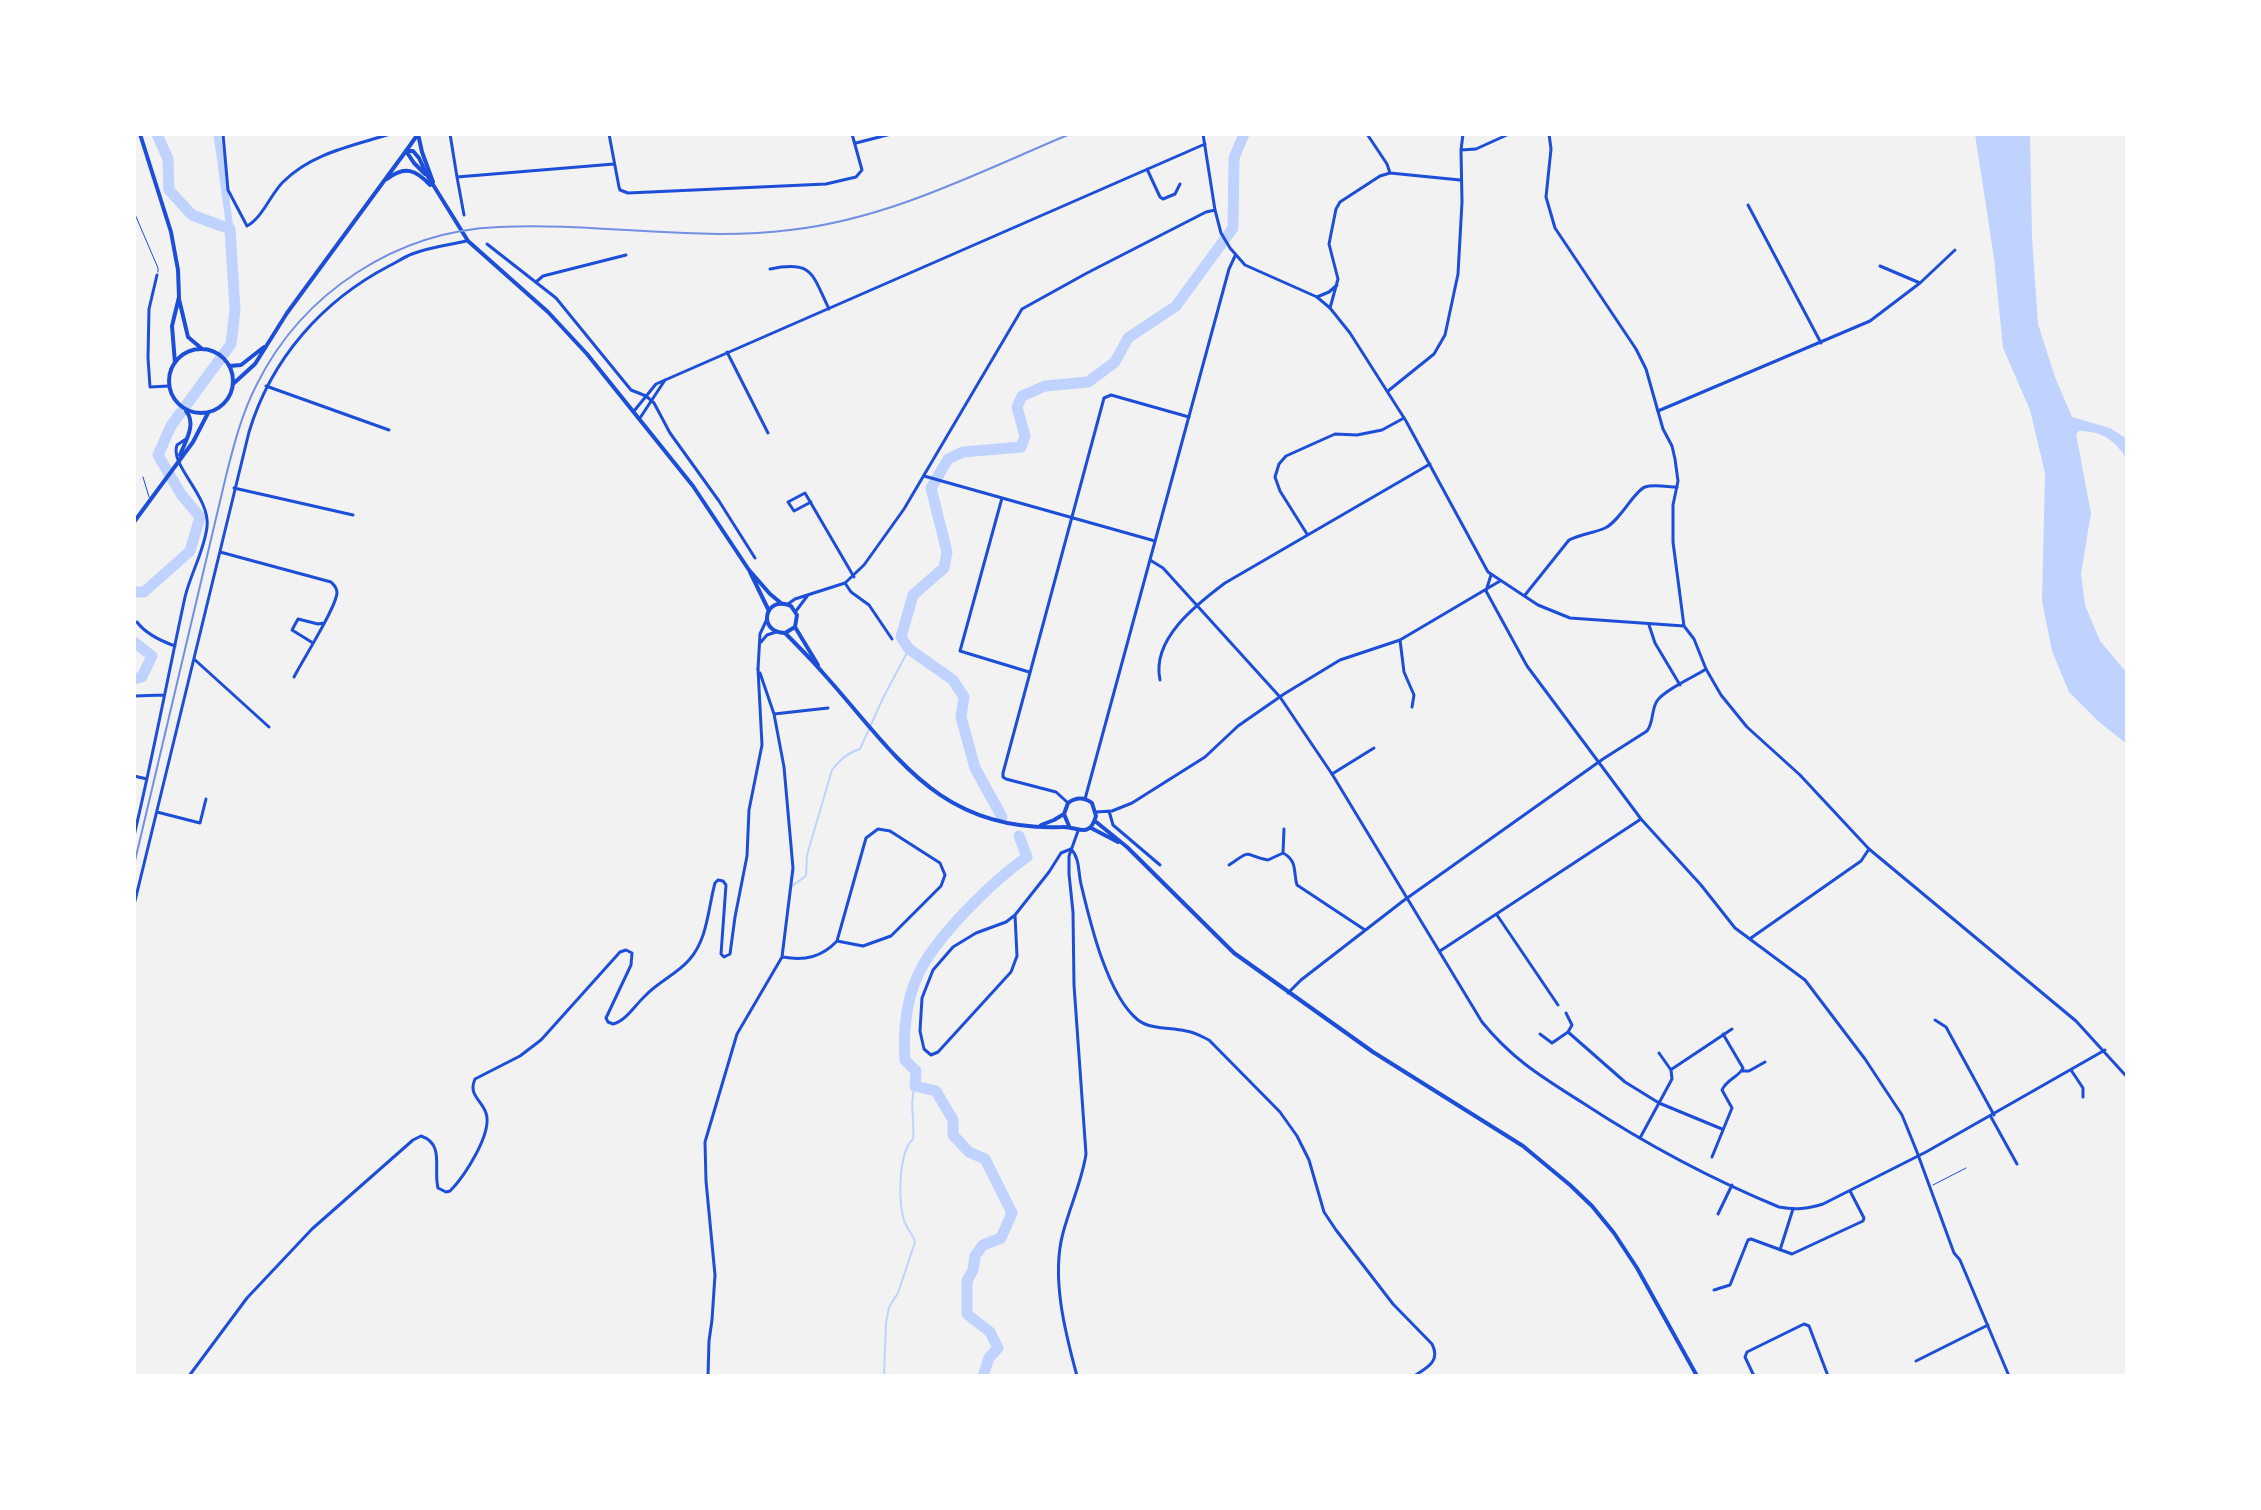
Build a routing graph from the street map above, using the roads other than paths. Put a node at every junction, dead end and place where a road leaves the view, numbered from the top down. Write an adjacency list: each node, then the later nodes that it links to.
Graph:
1 (140, 134): 41 (main road)
2 (223, 134): 3 (street)
3 (390, 134)
4 (418, 134): 17 (main road); 25 (main road)
5 (450, 134): 21 (street)
6 (609, 134): 18 (street)
7 (852, 134): 14 (street)
8 (891, 134): 14 (street)
9 (1203, 134): 15 (street)
10 (1367, 134): 20 (street)
11 (1463, 134): 16 (street)
12 (1509, 134): 16 (street)
13 (1549, 134): 60 (street)
14 (855, 143): 18 (street)
15 (1205, 144): 19 (street); 27 (street)
16 (1461, 150): 22 (street)
17 (406, 151): 23 (main road); 25 (main road)
18 (614, 164): 21 (street)
19 (1147, 169): 24 (street); 44 (street)
20 (1390, 173): 22 (street); 40 (street)
21 (457, 177): 29 (street)
22 (1460, 180): 55 (street)
23 (382, 182): 25 (main road); 46 (main road)
24 (1180, 184)
25 (437, 192): 30 (main road)
26 (1748, 205): 45 (street)
27 (1215, 210): 34 (street); 69 (street)
28 (134, 212): 37 (lane)
29 (464, 215)
30 (468, 241): 54 (street); 59 (main road)
31 (487, 244): 38 (street)
32 (1955, 250): 39 (street)
33 (626, 255): 38 (street)
34 (1235, 256): 42 (street); 62 (street)
35 (1880, 266): 39 (street)
36 (770, 269): 44 (street)
37 (157, 275): 53 (street)
38 (536, 282): 56 (street)
39 (1920, 283): 45 (street)
40 (1337, 285): 42 (street); 43 (street)
41 (179, 297): 47 (main road); 49 (main road)
42 (1317, 297): 43 (street)
43 (1330, 308): 55 (street)
44 (829, 309): 48 (street)
45 (1821, 343): 60 (street)
46 (266, 346): 50 (main road); 52 (main road)
47 (202, 349): 49 (main road); 50 (main road)
48 (727, 352): 51 (street); 66 (street)
49 (175, 363): 53 (main road)
50 (229, 366): 52 (main road)
51 (665, 380): 56 (street); 57 (street)
52 (233, 384): 61 (main road)
53 (169, 386): 58 (main road)
54 (266, 386): 65 (street); 72 (street)
55 (1388, 391): 64 (street)
56 (646, 396): 57 (street); 59 (street)
57 (652, 400): 63 (street); 82 (street)
58 (182, 407): 61 (main road); 67 (main road)
59 (634, 411): 63 (main road)
60 (1658, 411): 71 (street)
61 (205, 414): 67 (main road)
62 (1189, 417): 77 (street); 80 (street)
63 (640, 418): 84 (main road)
64 (1404, 418): 68 (street); 79 (street)
65 (389, 430)
66 (768, 433)
67 (178, 461): 74 (main road); 107 (street)
68 (1430, 464): 79 (street); 85 (street)
69 (924, 476): 73 (street); 86 (street)
70 (143, 477): 74 (lane)
71 (1677, 487): 91 (street); 100 (street)
72 (234, 488): 76 (street); 81 (street)
73 (1002, 498): 77 (street); 113 (street)
74 (150, 500): 78 (main road)
75 (811, 502): 75 (street); 86 (street)
76 (353, 515)
77 (1072, 517): 80 (street); 113 (street)
78 (134, 522)
79 (1308, 535): 93 (street)
80 (1155, 541): 83 (street)
81 (220, 552): 98 (street); 109 (street)
82 (755, 558)
83 (1150, 560): 93 (street); 130 (street)
84 (749, 570): 92 (main road); 94 (main road)
85 (1491, 575): 87 (street); 89 (street)
86 (854, 577): 88 (street)
87 (1500, 581): 89 (street); 91 (street)
88 (845, 583): 90 (street); 104 (street)
89 (1486, 591): 105 (street); 125 (street)
90 (808, 595): 92 (street); 95 (street)
91 (1525, 595): 99 (street)
92 (785, 603): 94 (main road); 95 (main road)
93 (1197, 605): 115 (street); 119 (street)
94 (769, 611): 96 (main road)
95 (796, 612): 101 (main road)
96 (767, 619): 102 (main road); 108 (street)
97 (137, 622): 107 (street)
98 (324, 623): 106 (street); 106 (street)
99 (1649, 623): 100 (street); 116 (street)
100 (1684, 626): 111 (street)
101 (795, 627): 103 (main road); 112 (main road)
102 (776, 632): 103 (main road); 108 (street)
103 (785, 633): 112 (main road)
104 (892, 639)
105 (1400, 640): 119 (street); 120 (street)
106 (313, 643): 114 (street)
107 (175, 646): 117 (street)
108 (760, 646): 110 (street)
109 (194, 659): 123 (street); 133 (street)
110 (758, 669): 122 (street); 192 (street)
111 (1706, 669): 116 (street); 146 (street)
112 (822, 670): 139 (main road)
113 (1031, 672): 131 (street)
114 (294, 677)
115 (1160, 680)
116 (1680, 685): 125 (street)
117 (164, 695): 118 (street); 128 (street)
118 (134, 696)
119 (1280, 697): 126 (street); 132 (street)
120 (1412, 707)
121 (828, 708): 122 (street)
122 (774, 714): 158 (street)
123 (269, 727)
124 (1374, 748): 126 (street)
125 (1599, 762): 136 (street); 150 (street)
126 (1332, 774): 150 (street)
127 (134, 776): 128 (street)
128 (147, 779): 143 (street)
129 (206, 799): 133 (street)
130 (1085, 799): 131 (main road); 134 (main road)
131 (1068, 803): 135 (main road)
132 (1108, 811): 134 (street); 148 (street)
133 (157, 812): 151 (street)
134 (1096, 812): 137 (main road)
135 (1064, 814): 138 (main road); 139 (main road)
136 (1641, 819): 153 (street); 155 (street)
137 (1095, 821): 140 (main road); 144 (main road)
138 (1069, 826): 139 (main road); 142 (main road)
139 (1034, 827)
140 (1090, 827): 142 (main road); 144 (main road)
141 (1284, 829): 147 (street)
142 (1078, 831): 145 (street)
143 (134, 836)
144 (1127, 847): 159 (main road)
145 (1071, 849): 152 (street); 194 (street); 195 (street)
146 (1869, 849): 155 (street); 167 (street)
147 (1283, 853): 149 (street); 154 (street)
148 (1160, 865)
149 (1229, 865)
150 (1406, 899): 154 (street); 157 (street)
151 (134, 905)
152 (1015, 915): 152 (street)
153 (1497, 915): 157 (street); 160 (street)
154 (1365, 930): 159 (street)
155 (1750, 939): 179 (street)
156 (837, 941): 156 (street); 158 (street)
157 (1439, 952): 178 (street)
158 (782, 957): 193 (street)
159 (1288, 993): 196 (main road)
160 (1558, 1005)
161 (1566, 1013): 164 (street)
162 (1935, 1020): 176 (street)
163 (1732, 1029): 166 (street)
164 (1568, 1032): 165 (street); 175 (street)
165 (1540, 1034)
166 (1723, 1034): 170 (street); 172 (street)
167 (2105, 1050): 171 (street); 173 (street)
168 (1659, 1053): 170 (street)
169 (1765, 1062): 172 (street)
170 (1671, 1070): 175 (street)
171 (2071, 1070): 174 (street); 176 (street)
172 (1742, 1071): 177 (street)
173 (2126, 1076)
174 (2083, 1097)
175 (1659, 1103): 177 (street); 178 (street)
176 (1992, 1116): 179 (street); 181 (street)
177 (1722, 1129): 180 (street)
178 (1639, 1139): 183 (street)
179 (1919, 1156): 184 (street); 185 (street)
180 (1712, 1157)
181 (2017, 1164)
182 (1966, 1168): 184 (lane)
183 (1732, 1185): 186 (street); 187 (street)
184 (1931, 1186): 190 (street)
185 (1850, 1191): 186 (street); 188 (street)
186 (1793, 1209): 188 (street)
187 (1718, 1214)
188 (1780, 1250): 189 (street)
189 (1714, 1290)
190 (1988, 1325): 191 (street); 199 (street)
191 (1916, 1361)
192 (189, 1376)
193 (708, 1376)
194 (1077, 1376)
195 (1414, 1376)
196 (1697, 1376)
197 (1754, 1376): 198 (street)
198 (1828, 1376)
199 (2009, 1376)

